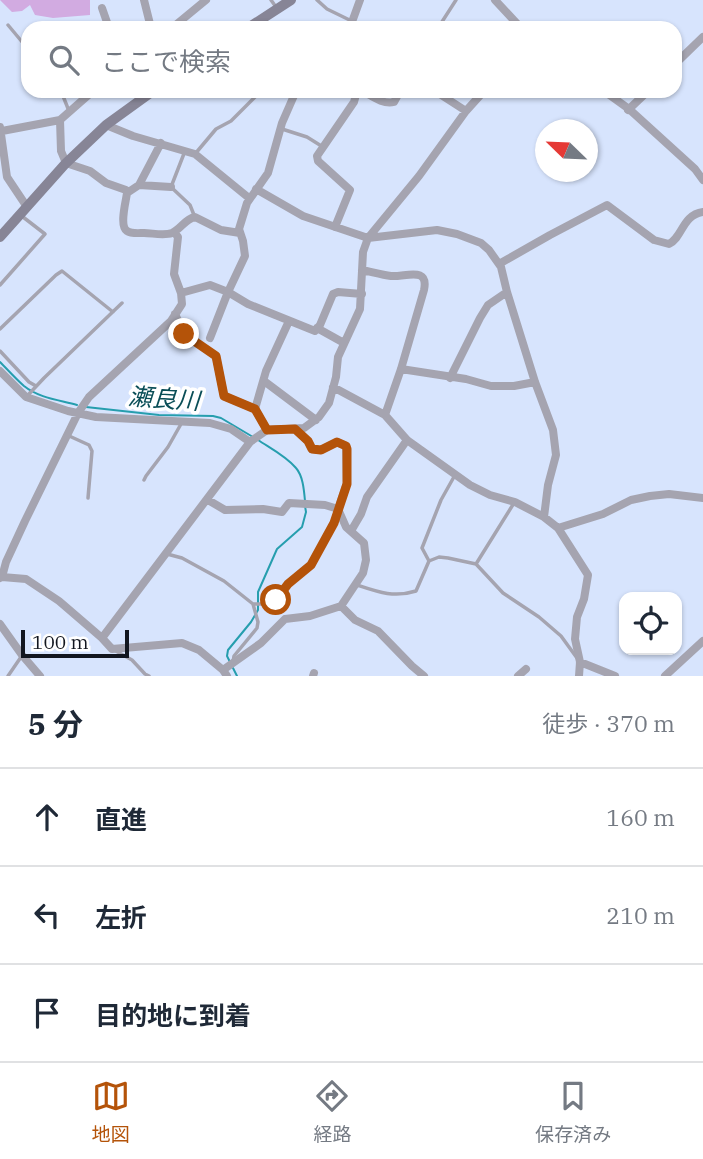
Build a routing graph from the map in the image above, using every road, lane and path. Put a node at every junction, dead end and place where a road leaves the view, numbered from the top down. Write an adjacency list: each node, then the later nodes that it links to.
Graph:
1 (144, 0): 11 (street)
2 (206, 0): 12 (street)
3 (291, 0): 8 (main road)
4 (317, 0): 14 (lane)
5 (360, 0): 15 (street)
6 (456, 0): 16 (lane)
7 (495, 0): 17 (street)
8 (274, 4): 13 (main road)
9 (102, 8): 10 (street)
10 (107, 21)
11 (149, 21)
12 (180, 21)
13 (256, 21)
14 (344, 21)
15 (352, 21)
16 (442, 21)
17 (514, 21)
18 (8, 25): 20 (lane)
19 (703, 37): 21 (street)
20 (21, 41)
21 (682, 57)
22 (64, 98): 35 (lane)
23 (85, 98): 35 (street)
24 (143, 98): 38 (main road)
25 (254, 98): 43 (lane)
26 (292, 98): 40 (street)
27 (355, 98): 42 (street)
28 (376, 98): 29 (street)
29 (396, 98)
30 (446, 98): 36 (street)
31 (478, 98): 36 (street)
32 (613, 98): 34 (street)
33 (641, 98): 34 (street)
34 (629, 110): 45 (street)
35 (69, 111): 37 (street)
36 (466, 111): 58 (street)
37 (60, 120): 39 (street); 44 (street)
38 (106, 125): 41 (street); 44 (main road)
39 (1, 129): 51 (street)
40 (280, 129): 42 (lane); 48 (street)
41 (161, 143): 43 (street); 46 (street)
42 (324, 147): 54 (street)
43 (190, 152): 47 (lane); 50 (street)
44 (66, 163): 49 (street); 51 (main road)
45 (703, 180)
46 (139, 184): 47 (street); 49 (street)
47 (171, 187): 53 (lane)
48 (256, 189): 50 (street); 54 (street)
49 (127, 193): 55 (street)
50 (249, 198): 56 (street)
51 (23, 211): 57 (main road); 61 (lane)
52 (703, 212): 59 (street)
53 (195, 217): 55 (street); 56 (street)
54 (335, 227): 58 (street)
55 (174, 232): 64 (street)
56 (240, 233): 62 (street)
57 (0, 237)
58 (368, 238): 59 (street); 60 (street)
59 (499, 264): 63 (street)
60 (362, 270): 65 (street); 75 (street)
61 (0, 285)
62 (228, 292): 64 (street); 69 (street); 72 (street)
63 (508, 292): 77 (street); 79 (street)
64 (181, 293): 68 (street)
65 (362, 293): 70 (street); 73 (street)
66 (122, 303): 67 (lane)
67 (113, 312): 71 (lane); 80 (lane)
68 (175, 314): 83 (street); 84 (street)
69 (289, 321): 70 (street); 78 (street)
70 (317, 328): 73 (street)
71 (0, 329)
72 (210, 338)
73 (344, 343): 81 (street)
74 (0, 351): 80 (lane)
75 (401, 369): 77 (street); 85 (street)
76 (0, 371): 82 (street)
77 (450, 378): 79 (street)
78 (264, 381): 83 (street); 86 (street)
79 (535, 382): 100 (street)
80 (36, 386): 82 (lane)
81 (334, 387): 85 (street); 86 (street)
82 (26, 397): 84 (street)
83 (255, 409): 89 (street)
84 (78, 413): 87 (street); 90 (street)
85 (385, 415): 91 (street)
86 (316, 420): 88 (street)
87 (182, 422): 92 (street); 94 (lane)
88 (295, 429): 89 (street); 99 (street)
89 (267, 430): 92 (street)
90 (67, 435): 95 (lane); 104 (street)
91 (407, 440): 93 (street); 102 (street)
92 (250, 442): 97 (street)
93 (455, 475): 98 (street); 105 (lane)
94 (144, 480)
95 (88, 498)
96 (703, 498): 101 (street)
97 (208, 500): 99 (street); 103 (street)
98 (515, 502): 100 (street); 106 (lane)
99 (338, 509): 102 (street); 109 (lane)
100 (544, 517): 101 (street)
101 (558, 528): 117 (street)
102 (351, 531): 108 (street)
103 (165, 554): 109 (lane); 112 (street)
104 (3, 560): 107 (street)
105 (429, 561): 106 (lane); 108 (lane)
106 (476, 564): 117 (lane)
107 (1, 577): 112 (street)
108 (356, 584): 110 (street)
109 (253, 604): 116 (lane)
110 (341, 606): 116 (street); 123 (street)
111 (0, 624): 115 (street)
112 (102, 638): 114 (street)
113 (703, 641): 127 (street)
114 (112, 649): 119 (street); 122 (lane)
115 (22, 655): 120 (lane); 121 (street)
116 (233, 662): 119 (street)
117 (580, 662): 125 (street); 126 (street)
118 (526, 669): 124 (street)
119 (225, 673)
120 (8, 676)
121 (40, 676)
122 (149, 676)
123 (424, 676)
124 (518, 676)
125 (579, 676)
126 (615, 676)
127 (665, 676)

